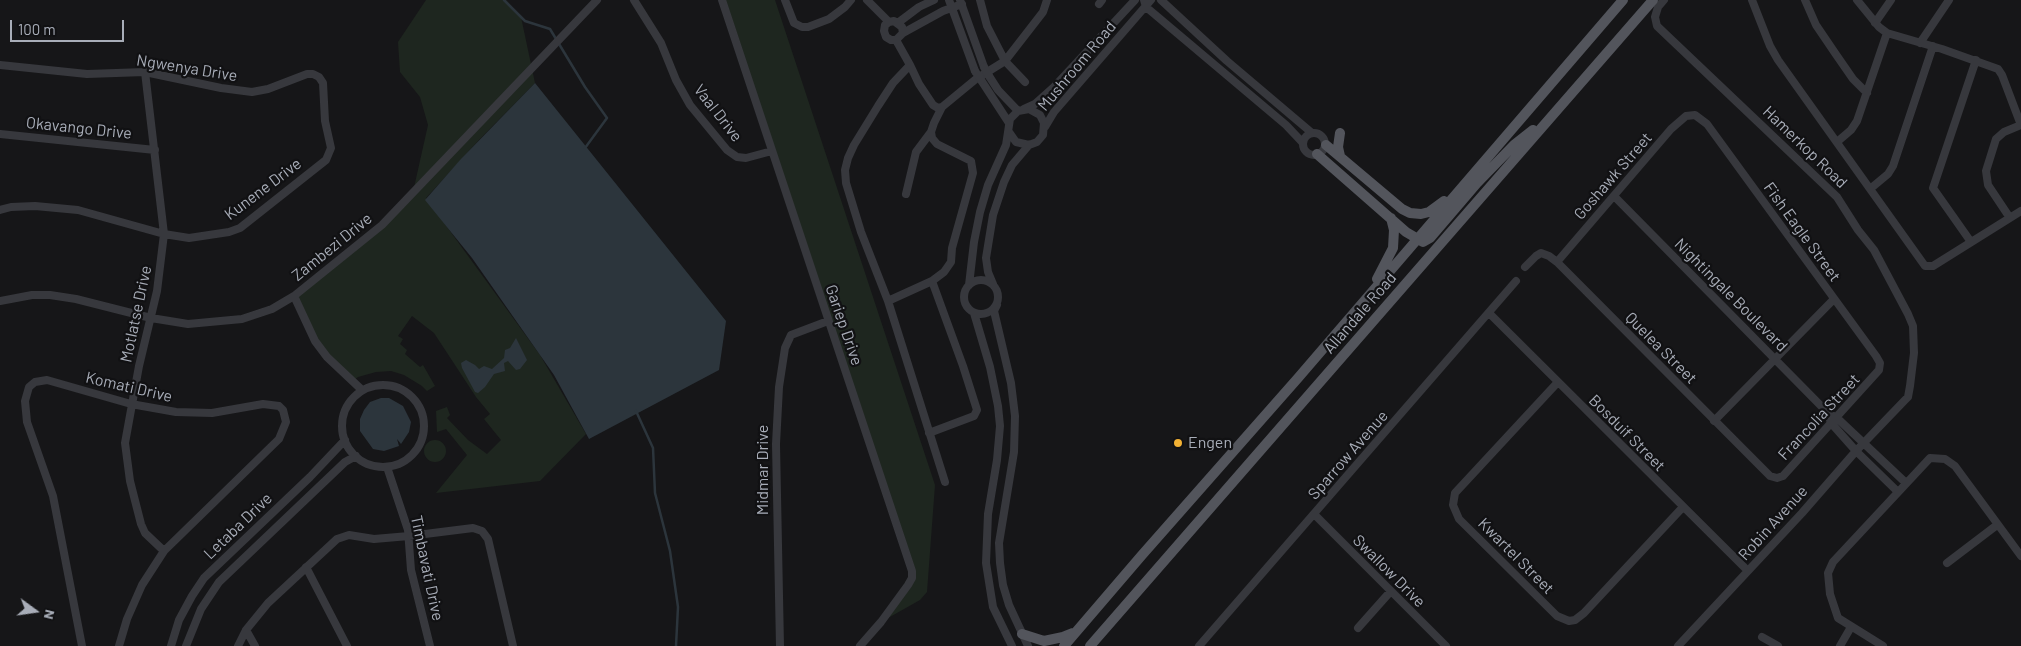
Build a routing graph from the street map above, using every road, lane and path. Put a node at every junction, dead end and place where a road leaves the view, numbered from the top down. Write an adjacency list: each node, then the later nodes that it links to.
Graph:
1 (597, 0): 77 (street, Zambezi Drive)
2 (634, 0): 57 (street, Vaal Drive)
3 (722, 0): 57 (street, Gariep Drive)
4 (785, 0): 5 (street)
5 (851, 0)
6 (867, 0): 24 (street)
7 (934, 0): 25 (street)
8 (980, 0): 33 (street)
9 (1047, 0): 33 (street)
10 (1135, 0): 42 (street, Mushroom Road)
11 (1151, 0): 22 (street, Mushroom Road)
12 (1161, 0): 49 (street)
13 (1623, 0): 60 (main road, Allandale Road)
14 (1652, 0): 41 (main road, Allandale Road)
15 (1664, 0): 91 (street, Hamerkop Road)
16 (1752, 0): 52 (street)
17 (1805, 0): 39 (street)
18 (1857, 0): 26 (street)
19 (1891, 0): 26 (street)
20 (1949, 0): 30 (street)
21 (961, 2): 23 (street); 42 (street, bridge)
22 (1145, 3): 46 (street, Mushroom Road); 53 (street)
23 (950, 4): 27 (street); 44 (street, bridge)
24 (890, 22): 25 (street); 29 (street)
25 (899, 22): 27 (street)
26 (1875, 22): 28 (street)
27 (903, 32): 29 (street)
28 (1887, 34): 30 (street); 39 (street)
29 (896, 40): 35 (street)
30 (1920, 43): 31 (street)
31 (1933, 46): 32 (street); 61 (street)
32 (1976, 60): 45 (street); 70 (street)
33 (1005, 61): 38 (street); 40 (street)
34 (0, 65): 36 (street, Ngwenya Drive)
35 (910, 65): 40 (street); 80 (street)
36 (145, 72): 37 (street, Ngwenya Drive); 56 (street, Motlatse Drive)
37 (306, 74): 68 (street, Kunene Drive)
38 (1025, 82)
39 (1867, 93): 52 (street)
40 (942, 107): 47 (street)
41 (1558, 108): 69 (main road); 135 (main road, Allandale Road)
42 (1021, 110): 44 (street); 46 (street)
43 (1695, 115): 63 (street, Goshawk Street); 78 (street, Fish Eagle Street)
44 (1009, 123): 48 (street)
45 (2021, 125): 67 (street)
46 (1045, 127): 54 (street)
47 (931, 132): 62 (street); 73 (street)
48 (1009, 132): 54 (street); 76 (street)
49 (1312, 133): 53 (street); 55 (street)
50 (1340, 133): 59 (main road)
51 (0, 134): 56 (street, Okavango Drive)
52 (1837, 142): 61 (street)
53 (1303, 143): 58 (street)
54 (1029, 145): 75 (street)
55 (1326, 145): 58 (street); 59 (main road)
56 (155, 150): 68 (street, Motlatse Drive)
57 (772, 151): 86 (street, Gariep Drive)
58 (1317, 154): 66 (main road)
59 (1340, 156): 60 (main road)
60 (1478, 168): 69 (main road, Allandale Road)
61 (1870, 189): 70 (street)
62 (906, 194)
63 (1614, 196): 71 (street, Goshawk Street); 87 (street, Nightingale Boulevard)
64 (0, 210): 68 (street, Kunene Drive)
65 (2021, 211): 67 (street)
66 (1390, 216): 69 (main road); 81 (main road)
67 (2010, 218): 70 (street)
68 (164, 234): 85 (street, Motlatse Drive)
69 (1417, 240): 81 (main road, Allandale Road)
70 (1971, 242)
71 (1557, 262): 72 (street); 93 (street, Quelea Street)
72 (1525, 268)
73 (932, 281): 80 (street); 95 (street)
74 (1516, 281): 84 (street, Sparrow Avenue)
75 (993, 284): 76 (street); 82 (street)
76 (969, 285): 83 (street)
77 (294, 296): 85 (street, Zambezi Drive); 90 (street)
78 (1834, 299): 87 (street); 88 (street, Fish Eagle Street)
79 (0, 301): 85 (street, Zambezi Drive)
80 (888, 301): 95 (street)
81 (1364, 302): 118 (main road, Allandale Road)
82 (997, 305): 83 (street); 119 (street)
83 (974, 313): 132 (street)
84 (1489, 313): 89 (street, Bosduif Street); 106 (street, Sparrow Avenue)
85 (151, 318): 92 (street, Motlatse Drive)
86 (828, 321): 130 (street, Midmar Drive); 131 (street, Gariep Drive)
87 (1775, 358): 93 (street); 94 (street, Nightingale Boulevard)
88 (1879, 370): 94 (street, Francolia Street)
89 (1558, 382): 105 (street, Bosduif Street); 105 (street, Kwartel Street)
90 (362, 390): 96 (street); 100 (street)
91 (1908, 397): 97 (street, Robin Avenue)
92 (131, 404): 109 (street, Motlatse Drive); 109 (street, Komati Drive); 121 (street, Komati Drive)
93 (1714, 421): 101 (street, Quelea Street)
94 (1834, 421): 97 (street, Nightingale Boulevard); 98 (street, Nightingale Boulevard); 101 (street, Francolia Street)
95 (929, 433): 102 (street)
96 (345, 440): 99 (street); 123 (street, Letaba Drive)
97 (1863, 444): 98 (street, Robin Avenue); 103 (street, Nightingale Boulevard)
98 (1856, 451): 104 (street, Nightingale Boulevard); 113 (street, Robin Avenue)
99 (356, 456): 100 (street); 124 (street, Letaba Drive)
100 (387, 467): 108 (street, Timbavati Drive)
101 (1777, 478)
102 (945, 482)
103 (1906, 483): 104 (street); 107 (street)
104 (1898, 492): 115 (street)
105 (1682, 508): 113 (street, Bosduif Street)
106 (1314, 514): 114 (street, Swallow Drive); 136 (street, Sparrow Avenue)
107 (1997, 525): 110 (street); 111 (street)
108 (409, 536): 112 (street); 128 (street, Timbavati Drive); 129 (street)
109 (164, 551): 122 (street, Komati Drive)
110 (2021, 556)
111 (1946, 563)
112 (306, 567): 117 (street); 127 (street)
113 (1748, 571): 138 (street, Robin Avenue)
114 (1390, 592): 116 (street); 137 (street, Swallow Drive)
115 (1851, 627): 140 (street); 141 (street)
116 (1358, 628)
117 (246, 630): 125 (street); 126 (street)
118 (1076, 631): 119 (main road); 134 (main road, Allandale Road)
119 (1022, 634): 133 (street)
120 (1762, 637): 139 (street)
121 (82, 646)
122 (120, 646)
123 (171, 646)
124 (186, 646)
125 (238, 646)
126 (255, 646)
127 (347, 646)
128 (430, 646)
129 (513, 646)
130 (780, 646)
131 (860, 646)
132 (1012, 646)
133 (1028, 646)
134 (1064, 646)
135 (1090, 646)
136 (1199, 646)
137 (1446, 646)
138 (1678, 646)
139 (1778, 646)
140 (1840, 646)
141 (1883, 646)

